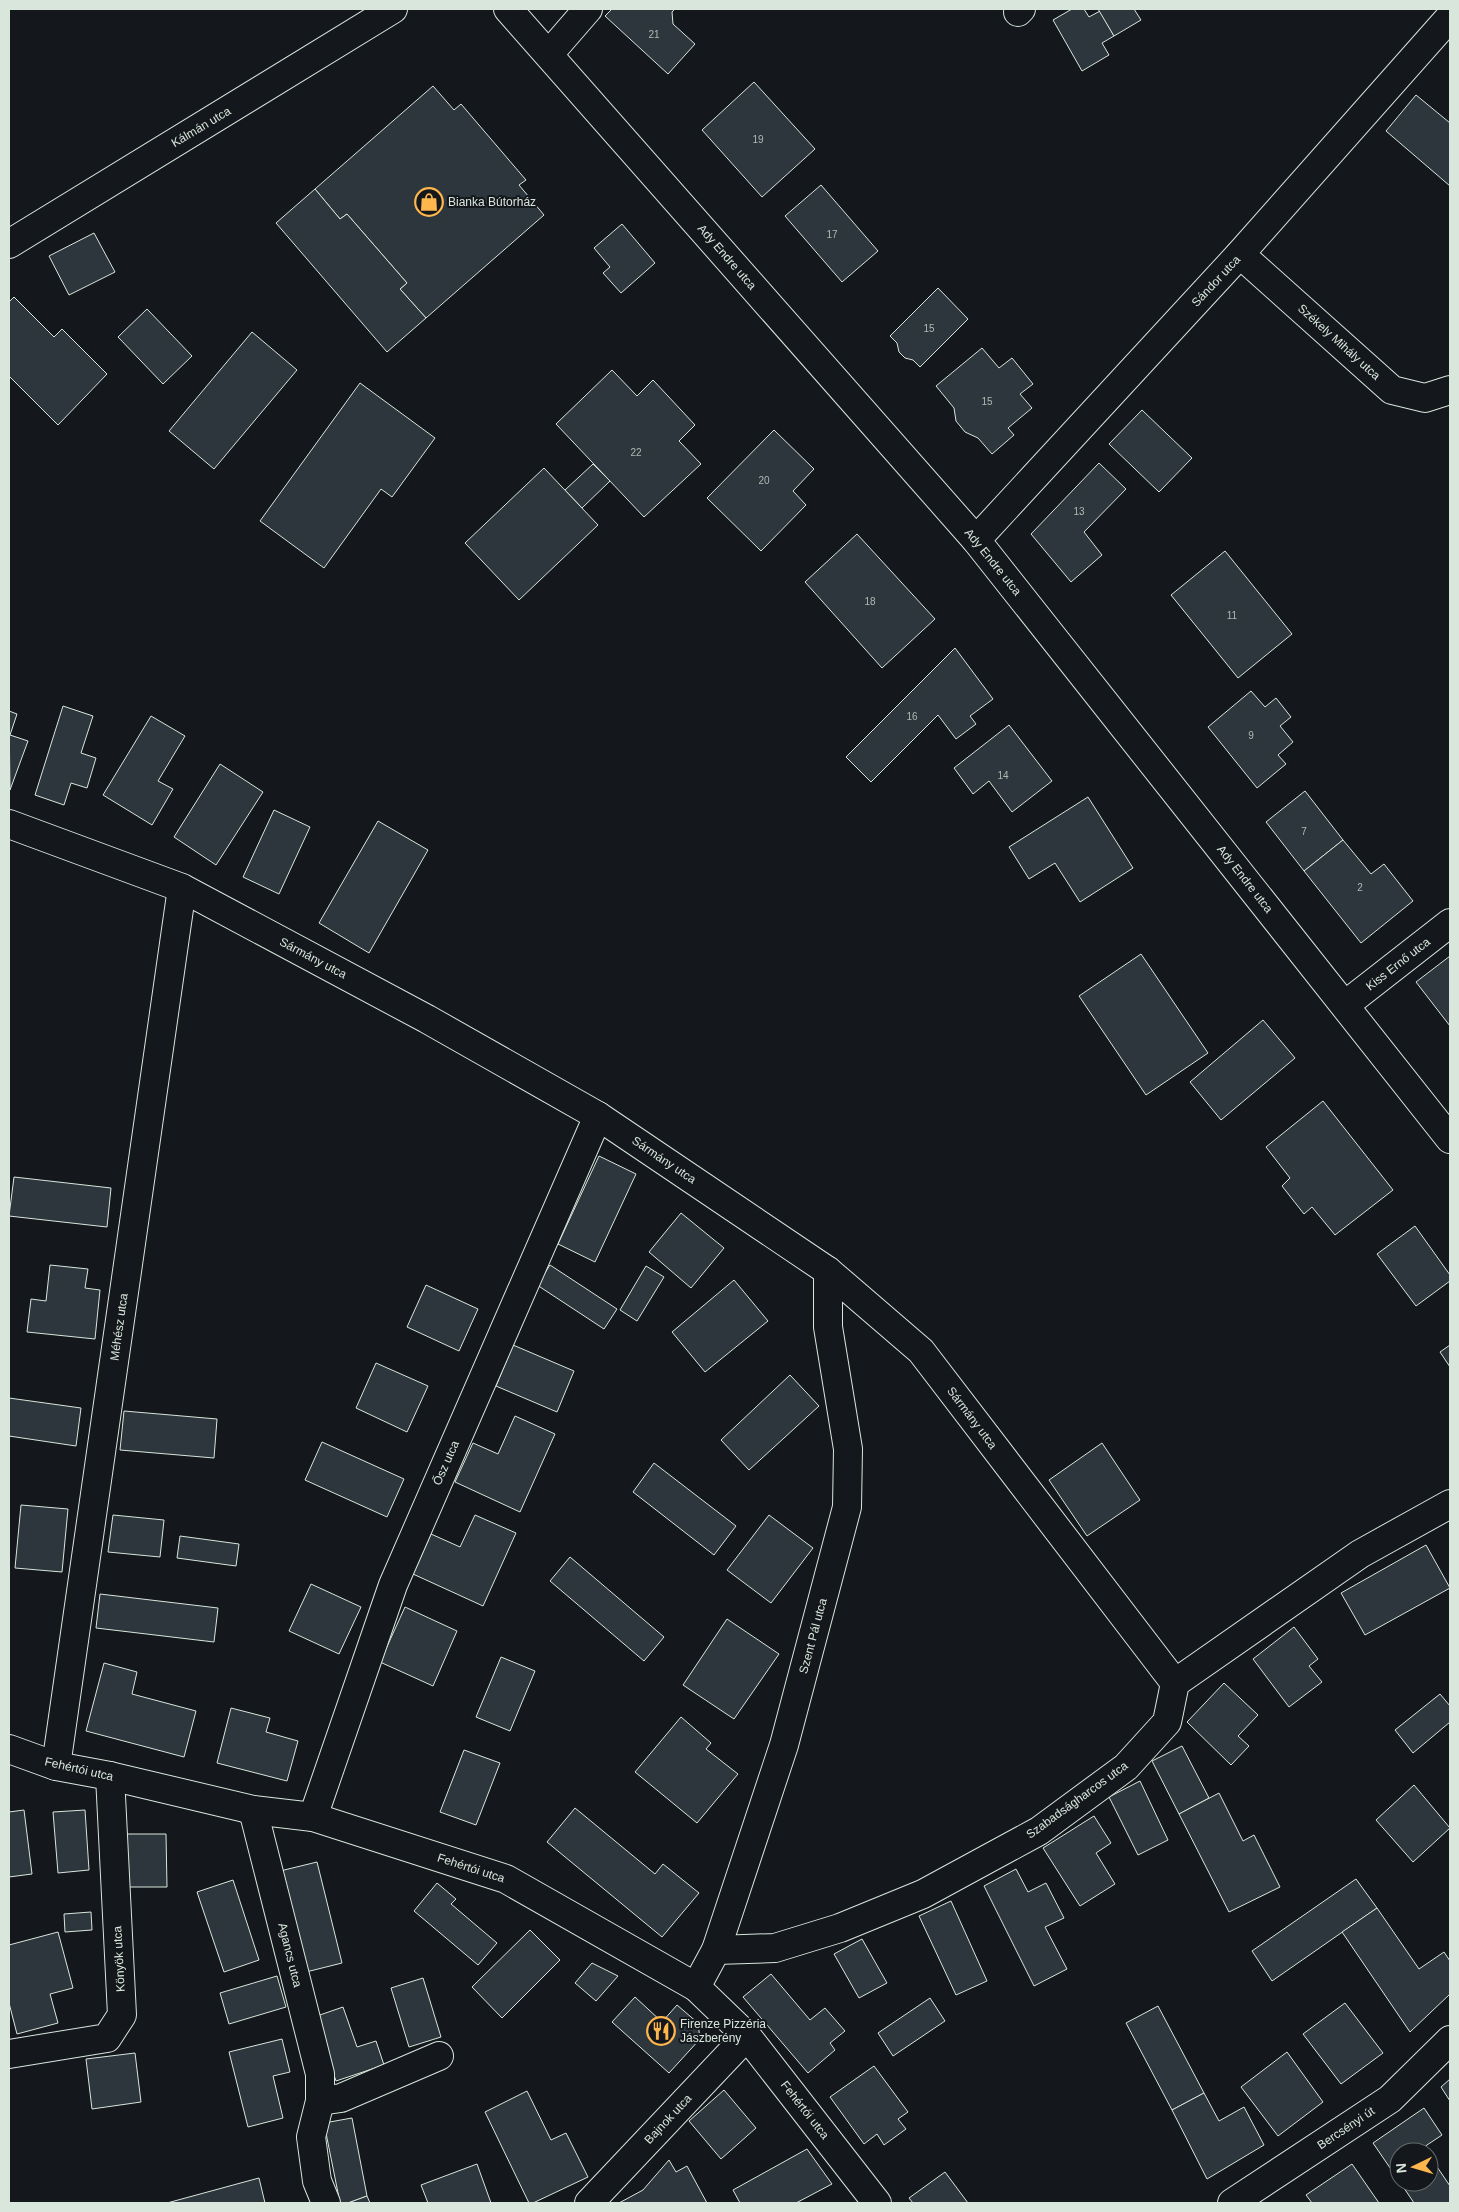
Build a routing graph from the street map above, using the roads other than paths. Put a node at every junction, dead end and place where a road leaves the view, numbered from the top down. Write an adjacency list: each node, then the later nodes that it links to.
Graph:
1 (393, 9): 6 (street, Kálmán utca)
2 (508, 9): 5 (street, Ady Endre utca)
3 (588, 9): 5 (street)
4 (1450, 17): 7 (street, Sándor utca)
5 (549, 54): 9 (street, Ady Endre utca)
6 (9, 244)
7 (1240, 254): 8 (street, Székely Mihály utca); 9 (street, Sándor utca)
8 (1450, 390)
9 (976, 540): 13 (street, Ady Endre utca)
10 (9, 824): 11 (street, Sármány utca)
11 (182, 888): 14 (street, Sármány utca); 20 (street, Méhész utca)
12 (1450, 923): 13 (street, Kiss Ernő utca)
13 (1345, 1005): 15 (street, Ady Endre utca)
14 (598, 1116): 16 (street, Sármány utca); 23 (street, Ősz utca)
15 (1450, 1138)
16 (828, 1271): 18 (street, Sármány utca); 24 (street, Szent Pál utca)
17 (1450, 1504): 18 (street)
18 (1175, 1683): 24 (street, Szabadságharcos utca)
19 (9, 1749): 20 (street, Fehértói utca)
20 (56, 1766): 21 (street, Fehértói utca)
21 (110, 1776): 22 (street, Fehértói utca); 28 (street, Könyök utca)
22 (253, 1810): 23 (street, Fehértói utca); 30 (street, Agancs utca)
23 (313, 1817): 25 (street, Fehértói utca)
24 (716, 1950): 25 (street, Szent Pál utca)
25 (696, 1987): 26 (street, Fehértói utca)
26 (747, 2036): 32 (street, Bajnok utca); 33 (street, Fehértói utca)
27 (1450, 2040): 34 (street, Bercsényi út)
28 (9, 2054)
29 (439, 2056): 30 (street)
30 (320, 2101): 31 (street, Agancs utca)
31 (326, 2203)
32 (589, 2203)
33 (877, 2203)
34 (1232, 2203)

